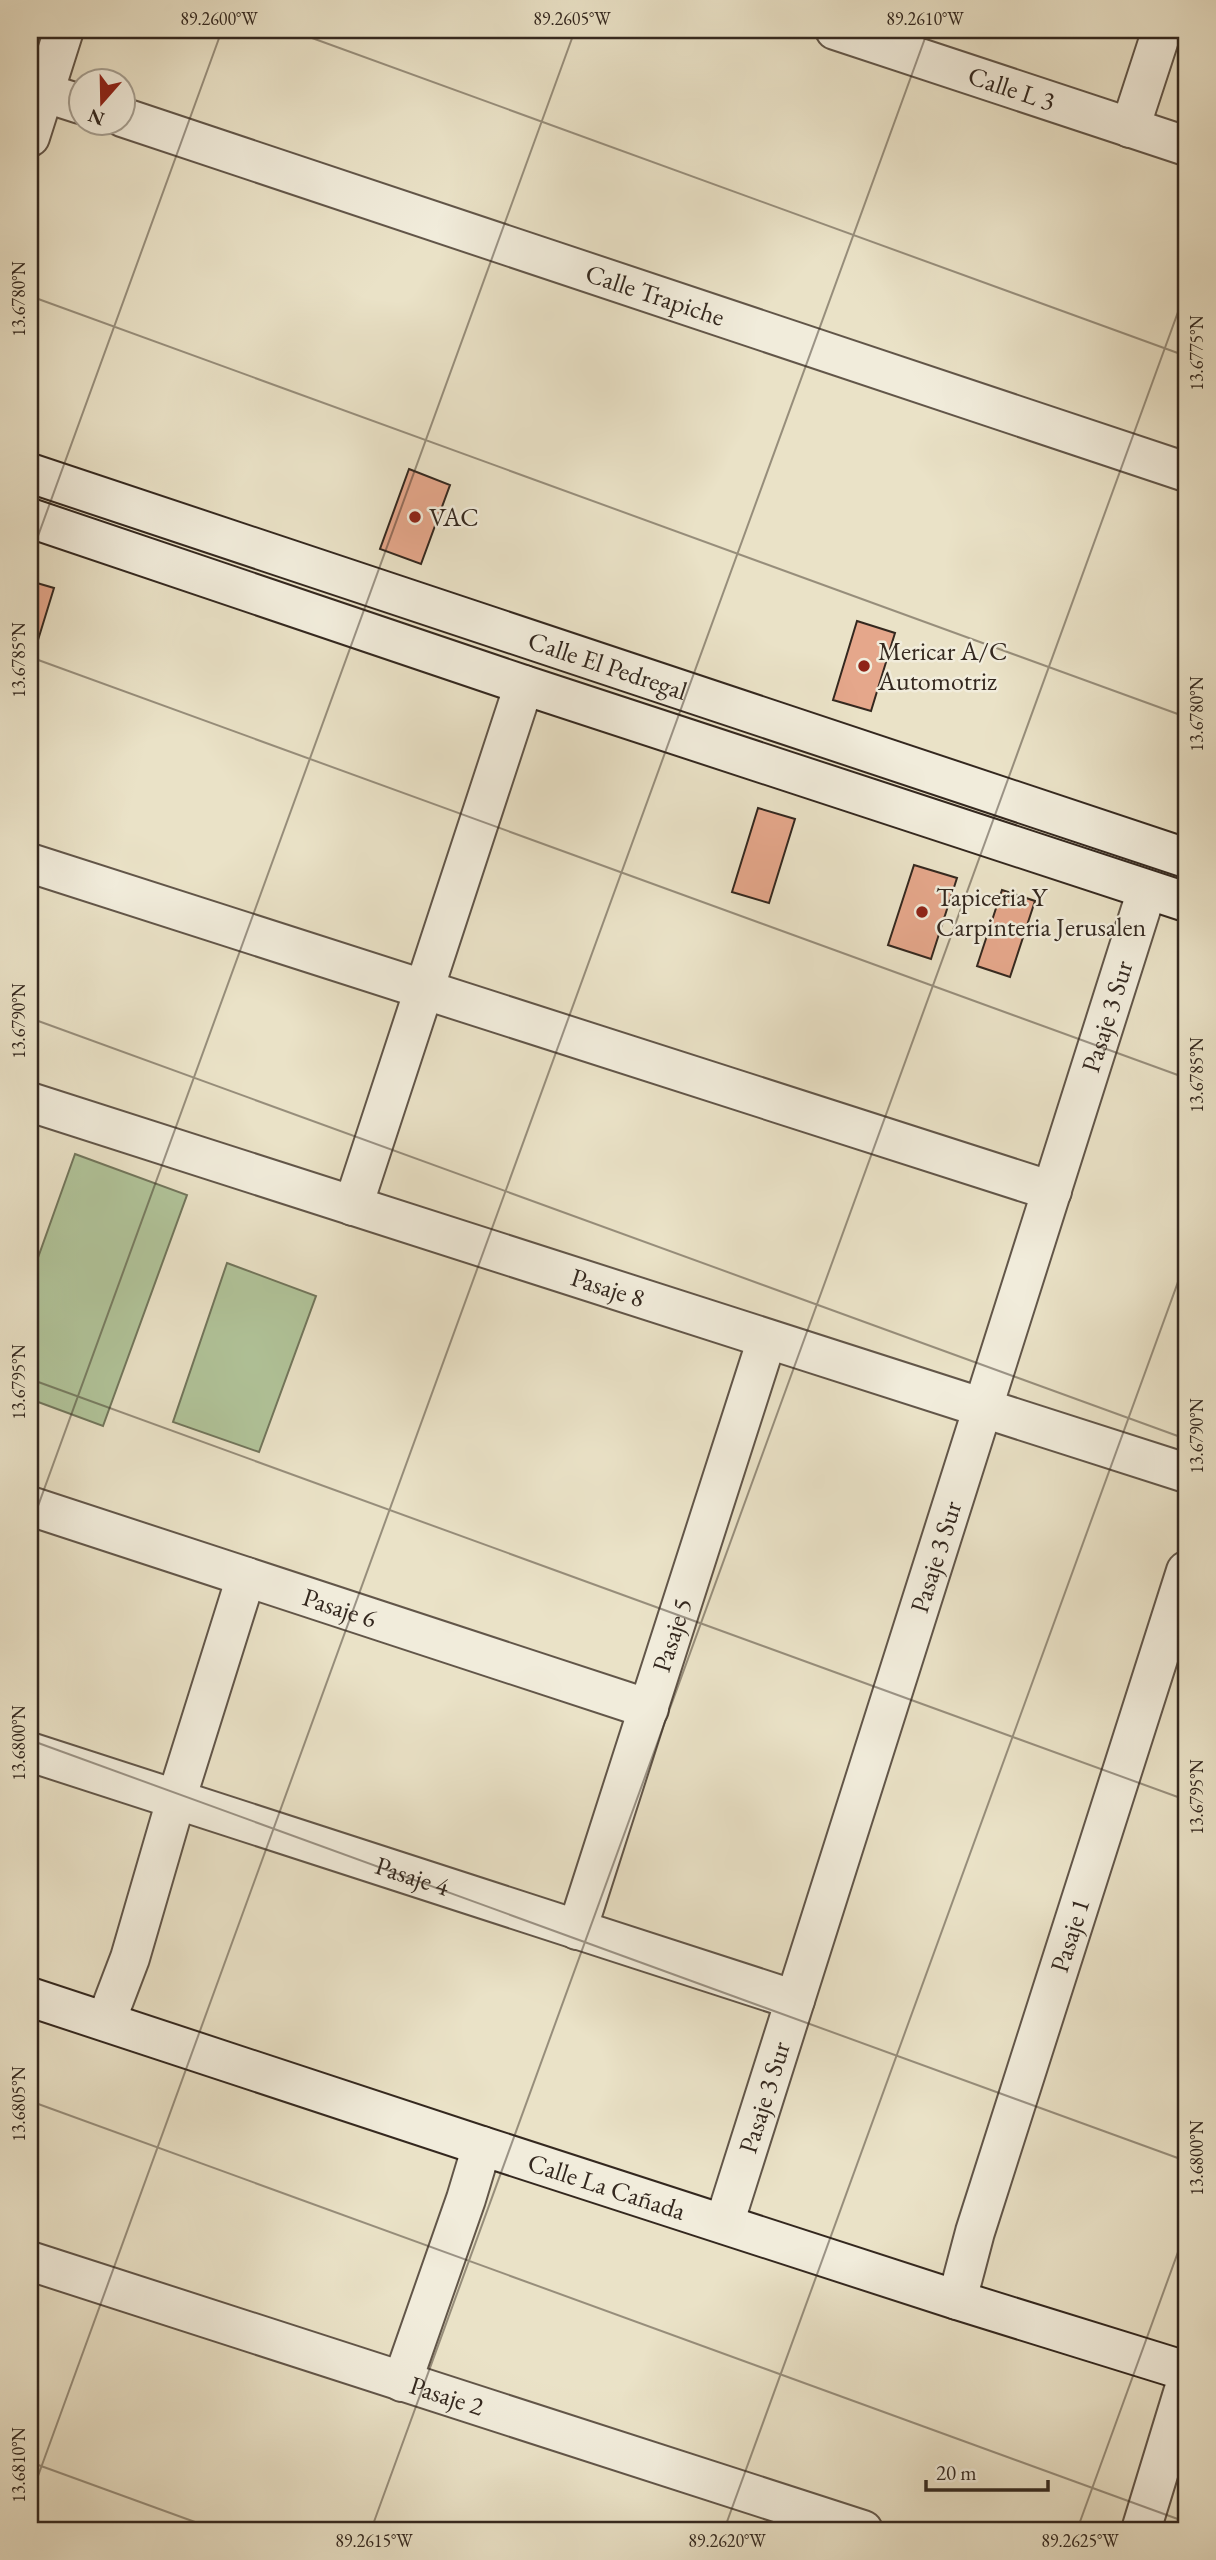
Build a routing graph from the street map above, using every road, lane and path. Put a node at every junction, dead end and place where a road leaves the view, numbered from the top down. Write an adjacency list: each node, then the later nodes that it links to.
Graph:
1 (64, 30): 4 (street)
2 (835, 30): 7 (street, Calle L 3)
3 (1162, 30): 7 (street)
4 (36, 90): 5 (street); 8 (street)
5 (66, 100)
6 (136, 122): 10 (street, Calle Trapiche)
7 (1130, 128): 9 (street, Calle L 3)
8 (30, 137)
9 (1186, 146)
10 (1186, 472)
11 (30, 473): 14 (street, Calle El Pedregal)
12 (30, 518): 13 (street, Calle El Pedregal)
13 (524, 685): 16 (street, Calle El Pedregal); 18 (street)
14 (1186, 858)
15 (30, 863): 18 (street)
16 (1147, 890): 17 (street, Calle El Pedregal); 20 (street, Pasaje 3 Sur)
17 (1186, 902)
18 (425, 990): 20 (street); 21 (street)
19 (30, 1102): 21 (street, Pasaje 8)
20 (1052, 1191): 23 (street, Pasaje 3 Sur)
21 (353, 1206): 22 (street, Pasaje 8)
22 (767, 1339): 23 (street, Pasaje 8); 28 (street, Pasaje 5)
23 (983, 1408): 24 (street, Pasaje 8); 33 (street, Pasaje 3 Sur)
24 (1186, 1474)
25 (30, 1506): 27 (street, Pasaje 6)
26 (1186, 1571): 38 (street, Pasaje 1)
27 (246, 1577): 28 (street, Pasaje 6); 30 (street)
28 (649, 1709): 31 (street, Pasaje 5)
29 (30, 1752): 30 (street, Pasaje 4)
30 (176, 1800): 31 (street, Pasaje 4); 34 (street)
31 (577, 1930): 33 (street, Pasaje 4)
32 (30, 1997): 34 (street, Calle La Cañada)
33 (795, 2000): 36 (street, Pasaje 3 Sur)
34 (106, 2021): 35 (street, Calle La Cañada)
35 (482, 2146): 36 (street, Calle La Cañada); 40 (street)
36 (724, 2224): 38 (street, Calle La Cañada)
37 (30, 2261): 40 (street, Pasaje 2)
38 (957, 2300): 39 (street, Calle La Cañada)
39 (1186, 2371)
40 (402, 2382): 42 (street, Pasaje 2)
41 (1186, 2383): 43 (street)
42 (863, 2530)
43 (1141, 2530)

